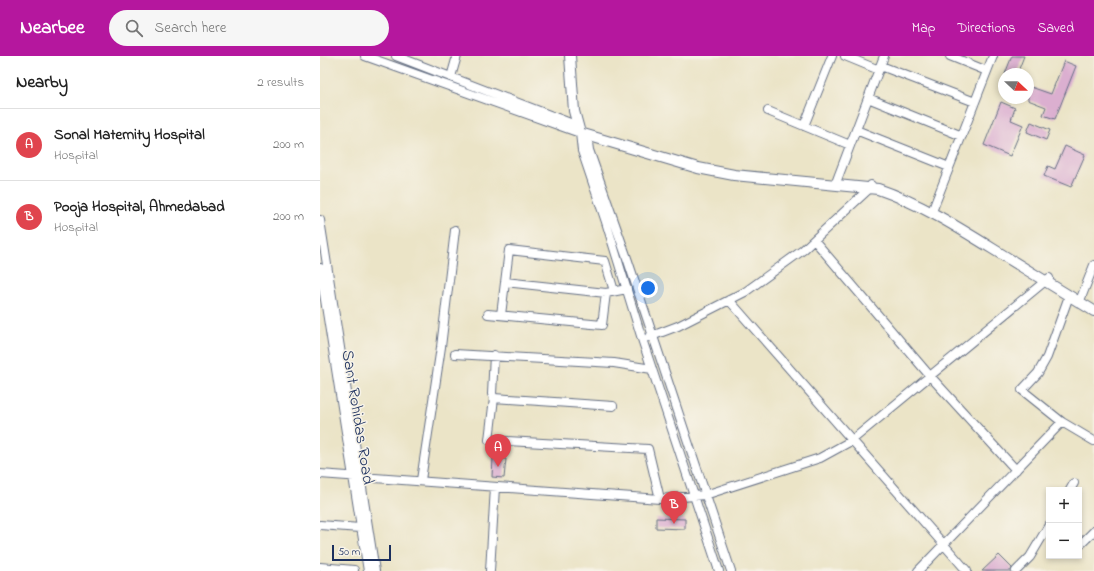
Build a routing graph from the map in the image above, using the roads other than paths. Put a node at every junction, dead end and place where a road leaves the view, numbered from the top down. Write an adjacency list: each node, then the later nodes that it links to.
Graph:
1 (364, 56): 18 (street)
2 (396, 56): 13 (street)
3 (457, 56): 13 (street)
4 (570, 56): 18 (main road)
5 (577, 56): 18 (main road)
6 (832, 56): 17 (street)
7 (845, 56): 11 (street)
8 (884, 56): 11 (street)
9 (950, 56): 12 (street)
10 (993, 56): 12 (street)
11 (880, 68): 14 (street); 15 (street)
12 (987, 71): 15 (street)
13 (451, 77): 18 (street)
14 (868, 98): 19 (street); 20 (street)
15 (975, 102): 20 (street)
16 (768, 110): 17 (street)
17 (804, 126): 21 (street)
18 (582, 130): 23 (main road); 24 (main road); 28 (street)
19 (856, 130): 21 (street); 22 (street)
20 (962, 136): 22 (street)
21 (850, 145): 23 (street)
22 (949, 168): 25 (street)
23 (837, 180): 24 (main road)
24 (870, 186): 25 (main road); 29 (street); 32 (main road)
25 (933, 208): 32 (main road)
26 (320, 220): 56 (street)
27 (455, 230): 57 (street)
28 (613, 231): 34 (street); 43 (street)
29 (814, 240): 38 (street); 48 (street)
30 (1094, 265): 37 (street)
31 (320, 268): 56 (street, Sant Rohidas Road)
32 (1047, 279): 36 (main road); 37 (main road); 48 (street)
33 (505, 282): 35 (street); 35 (street); 42 (street)
34 (627, 289): 35 (street); 44 (street)
35 (610, 292): 42 (street)
36 (1069, 296): 40 (main road); 51 (street)
37 (1081, 298): 39 (main road)
38 (729, 300): 43 (street); 52 (street)
39 (1094, 306)
40 (1094, 311)
41 (488, 314): 42 (street)
42 (501, 315)
43 (653, 336): 44 (street); 59 (street)
44 (642, 339): 47 (street)
45 (454, 354): 46 (street)
46 (494, 355): 47 (street); 49 (street)
47 (652, 369): 60 (street)
48 (930, 376): 52 (street); 54 (street)
49 (494, 398): 50 (street); 61 (street)
50 (613, 406)
51 (1062, 422): 53 (street); 54 (street)
52 (851, 441): 59 (street); 67 (street)
53 (1094, 441)
54 (1016, 470): 67 (street)
55 (320, 474): 56 (street)
56 (356, 477): 57 (street); 63 (street, Sant Rohidas Road); 71 (street)
57 (421, 480): 58 (street)
58 (495, 487): 61 (street); 72 (street)
59 (705, 495): 60 (street); 74 (street)
60 (696, 497): 61 (street); 73 (street)
61 (660, 499)
62 (320, 525): 63 (street)
63 (360, 528): 70 (street, Sant Rohidas Road)
64 (1046, 530): 77 (street)
65 (1094, 531): 66 (street)
66 (1082, 543)
67 (944, 544): 75 (street); 76 (street)
68 (320, 567): 69 (street)
69 (354, 570)
70 (368, 571)
71 (375, 571)
72 (490, 571)
73 (719, 571)
74 (731, 571)
75 (918, 571)
76 (967, 571)
77 (1016, 571)

